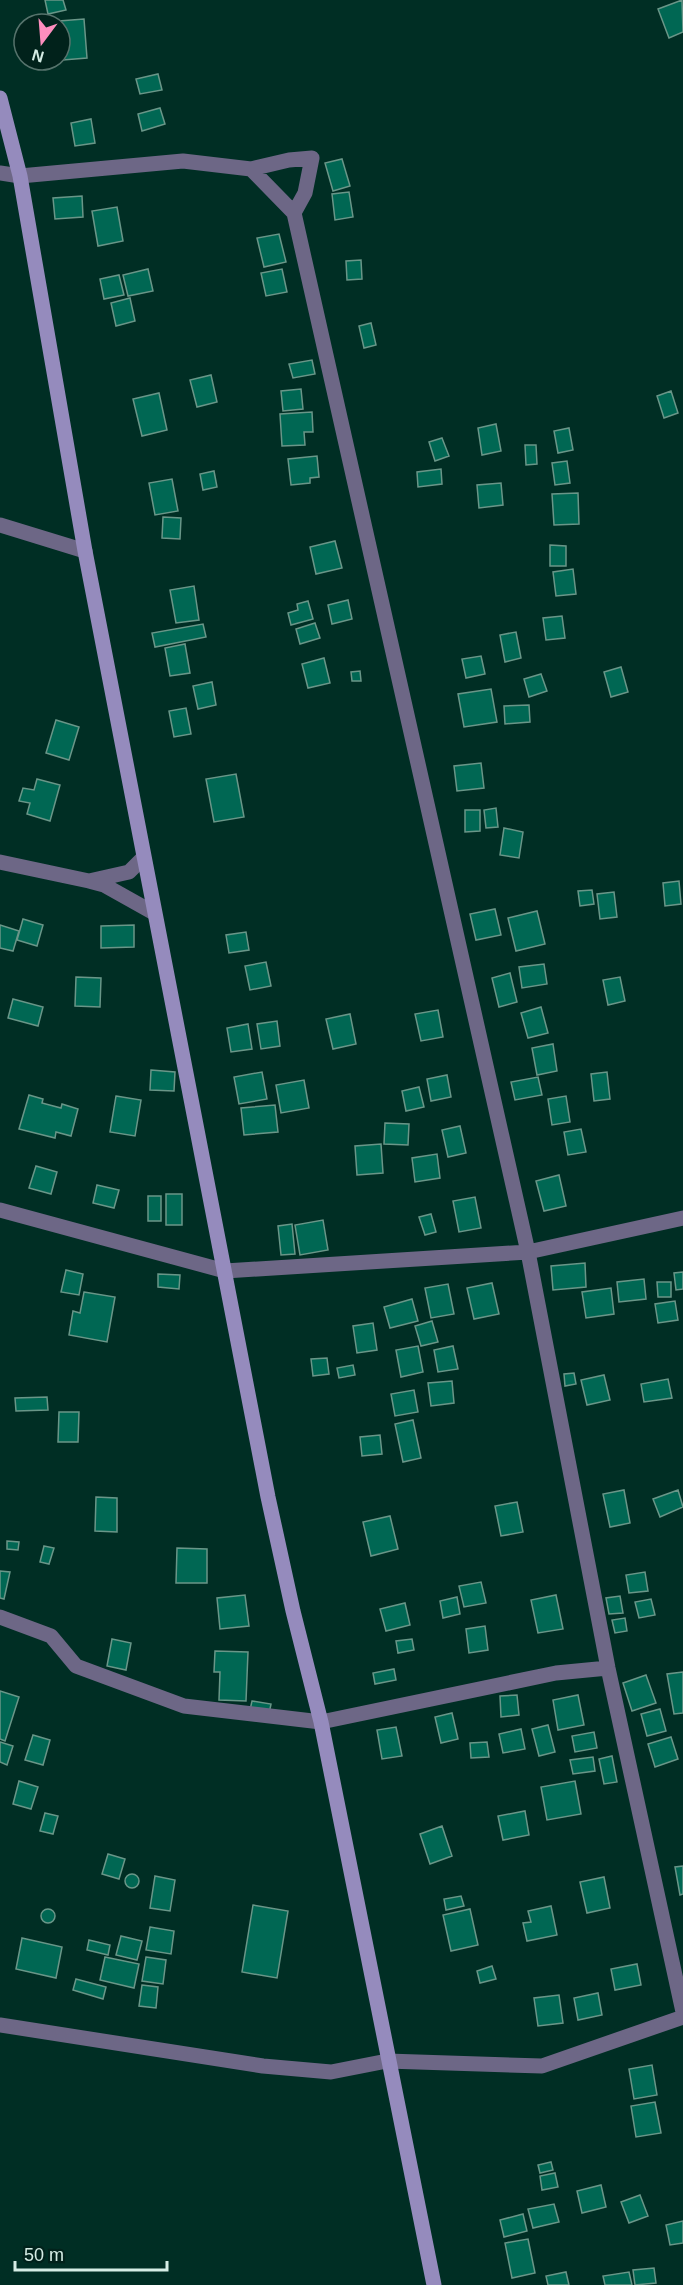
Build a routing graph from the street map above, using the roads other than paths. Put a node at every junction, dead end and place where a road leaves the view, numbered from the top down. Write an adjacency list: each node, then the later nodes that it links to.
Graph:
1 (0, 98): 4 (street)
2 (251, 169): 4 (street); 5 (street); 5 (street)
3 (0, 173): 4 (street)
4 (20, 176): 7 (street)
5 (294, 213): 14 (street)
6 (0, 525): 7 (street)
7 (85, 551): 8 (street)
8 (143, 858): 10 (street); 11 (street)
9 (0, 862): 10 (street)
10 (89, 881): 11 (street)
11 (154, 913): 15 (street)
12 (0, 1210): 15 (street)
13 (683, 1218): 14 (street)
14 (528, 1252): 15 (street); 17 (street)
15 (225, 1271): 18 (street)
16 (0, 1617): 18 (street)
17 (608, 1668): 18 (street); 19 (street)
18 (321, 1722): 22 (street)
19 (683, 2012)
20 (683, 2017): 22 (street)
21 (0, 2025): 22 (street)
22 (387, 2061): 23 (street)
23 (434, 2285)

